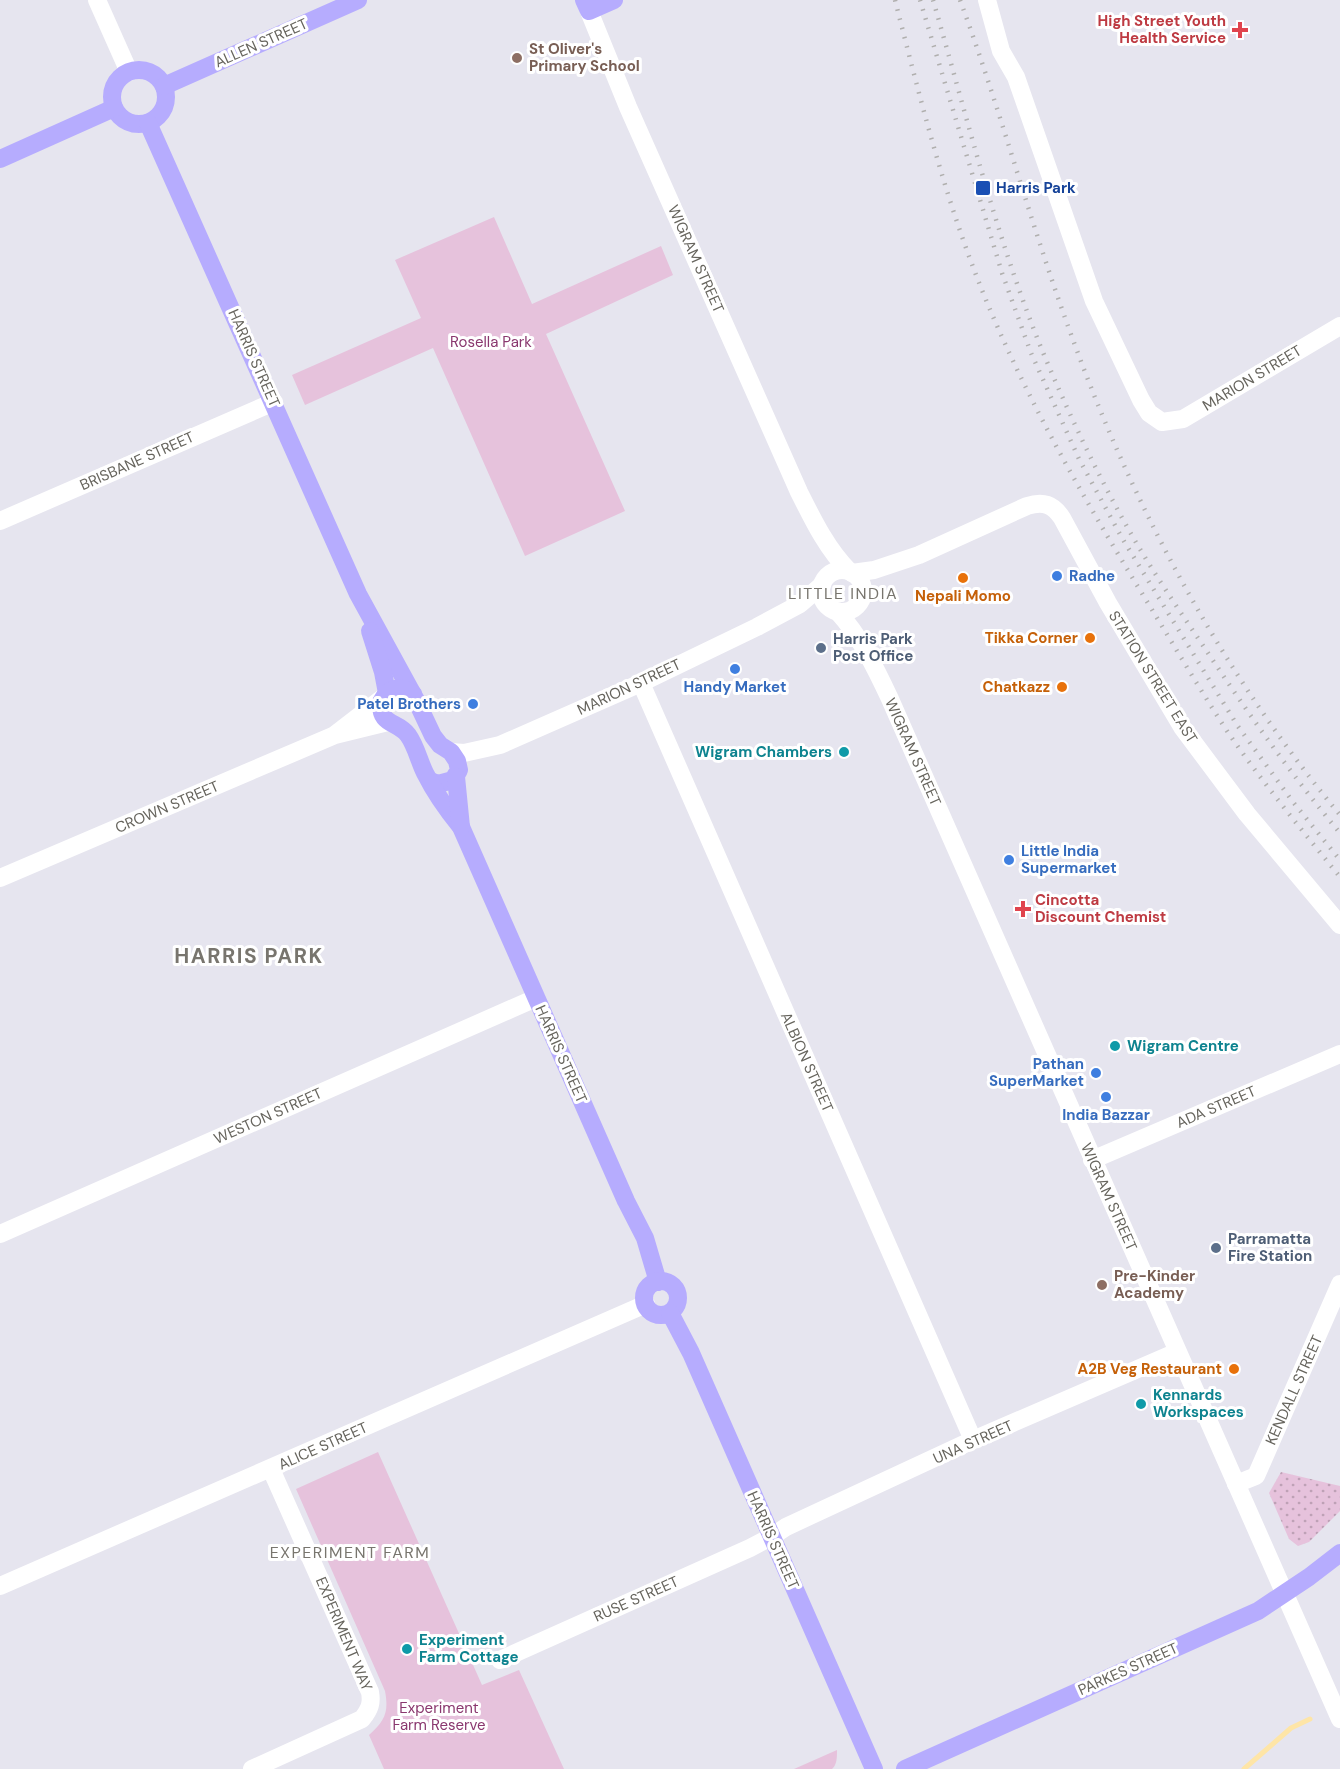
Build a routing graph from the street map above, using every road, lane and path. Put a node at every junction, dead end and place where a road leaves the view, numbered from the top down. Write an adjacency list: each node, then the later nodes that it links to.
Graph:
1 (97, 0): 6 (street)
2 (358, 0): 7 (main road, ALLEN STREET)
3 (614, 0): 5 (main road)
4 (987, 0): 11 (street, MARION STREET)
5 (587, 5): 13 (street, WIGRAM STREET)
6 (129, 72): 7 (main road); 8 (main road)
7 (164, 86): 9 (main road)
8 (114, 108): 9 (main road); 10 (main road)
9 (148, 123): 12 (main road, HARRIS STREET)
10 (0, 159)
11 (1338, 331)
12 (274, 402): 14 (street, BRISBANE STREET); 18 (main road, HARRIS STREET)
13 (811, 517): 16 (street, WIGRAM STREET); 17 (street, WIGRAM STREET)
14 (0, 521)
15 (920, 555): 16 (street); 19 (street); 34 (street, STATION STREET EAST)
16 (850, 572): 17 (street); 19 (street)
17 (823, 583): 20 (street); 21 (street, MARION STREET)
18 (358, 594): 24 (main road, HARRIS STREET); 25 (main road, HARRIS STREET)
19 (861, 597): 20 (street); 22 (street, WIGRAM STREET)
20 (833, 609): 21 (street, MARION STREET); 22 (street, WIGRAM STREET)
21 (758, 627): 23 (street, MARION STREET)
22 (879, 675): 37 (street, WIGRAM STREET)
23 (641, 683): 28 (street, MARION STREET); 44 (street, ALBION STREET)
24 (413, 694): 25 (main road); 29 (main road, HARRIS STREET)
25 (386, 695): 26 (main road, HARRIS STREET); 27 (street, CROWN STREET)
26 (388, 722): 27 (street, CROWN STREET); 31 (main road, HARRIS STREET)
27 (335, 735): 33 (street, CROWN STREET)
28 (500, 745): 29 (street, MARION STREET); 30 (street, MARION STREET)
29 (451, 752): 30 (main road, HARRIS STREET)
30 (457, 774): 31 (main road); 32 (main road, HARRIS STREET)
31 (430, 781): 32 (main road, HARRIS STREET)
32 (461, 827): 35 (main road, HARRIS STREET)
33 (0, 878)
34 (1340, 925)
35 (536, 998): 38 (street, WESTON STREET); 39 (main road, HARRIS STREET)
36 (1340, 1054): 37 (street, ADA STREET)
37 (1092, 1160): 43 (street, WIGRAM STREET)
38 (0, 1233)
39 (658, 1282): 41 (main road); 42 (main road)
40 (1340, 1284): 46 (street, KENDALL STREET)
41 (646, 1304): 42 (main road); 45 (street, ALICE STREET)
42 (670, 1312): 47 (main road, HARRIS STREET)
43 (1177, 1352): 44 (street, UNA STREET); 46 (street, WIGRAM STREET)
44 (974, 1440): 47 (street, UNA STREET)
45 (271, 1469): 49 (street, ALICE STREET); 53 (street, EXPERIMENT WAY)
46 (1236, 1484): 50 (street, WIGRAM STREET)
47 (771, 1537): 51 (street, RUSE STREET); 54 (main road, HARRIS STREET)
48 (1340, 1553): 50 (main road, PARKES STREET)
49 (0, 1587)
50 (1285, 1594): 52 (street, WIGRAM STREET); 55 (main road, PARKES STREET)
51 (500, 1660)
52 (1340, 1719)
53 (252, 1769)
54 (874, 1769)
55 (905, 1769)

